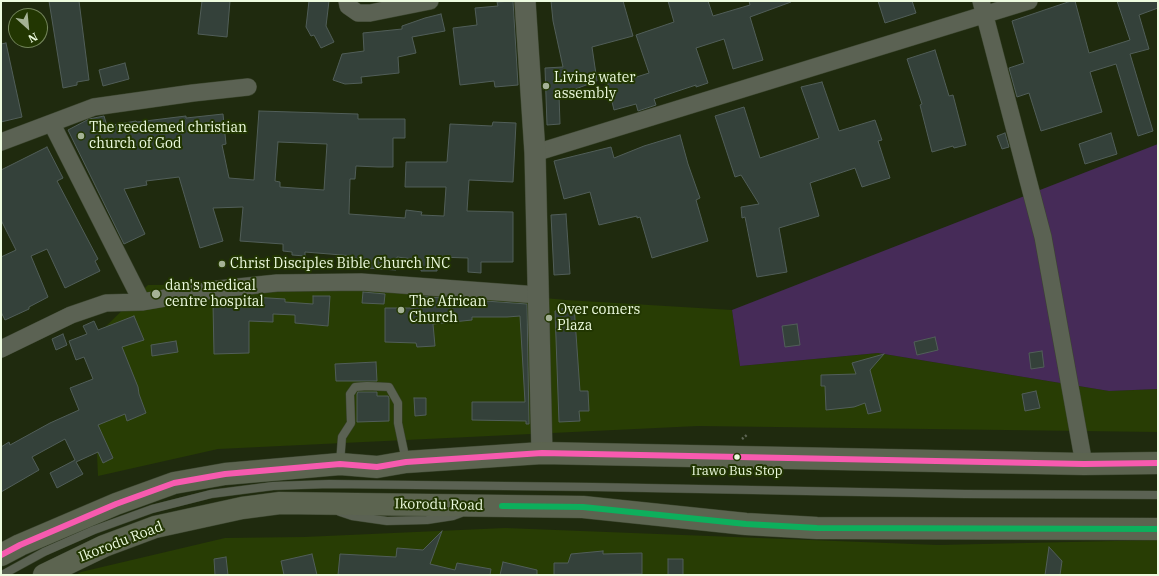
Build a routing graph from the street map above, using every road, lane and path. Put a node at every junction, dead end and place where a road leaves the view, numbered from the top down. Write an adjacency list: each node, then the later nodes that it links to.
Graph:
1 (347, 1): 2 (street)
2 (430, 1)
3 (525, 1): 9 (street)
4 (1029, 1): 5 (street)
5 (983, 8): 9 (street); 17 (street)
6 (248, 87): 7 (street)
7 (52, 124): 8 (street); 11 (street)
8 (1, 142)
9 (535, 153): 10 (street)
10 (538, 295): 11 (street); 13 (street)
11 (142, 302): 12 (street)
12 (1, 349)
13 (542, 453): 15 (highway); 17 (highway)
14 (1150, 461): 17 (highway)
15 (406, 462): 16 (highway); 16 (lane)
16 (340, 464): 20 (highway)
17 (1084, 464)
18 (1158, 495): 21 (lane)
19 (1158, 529): 22 (highway, Ikorodu Road)
20 (1, 555)
21 (2, 575)
22 (44, 575)

